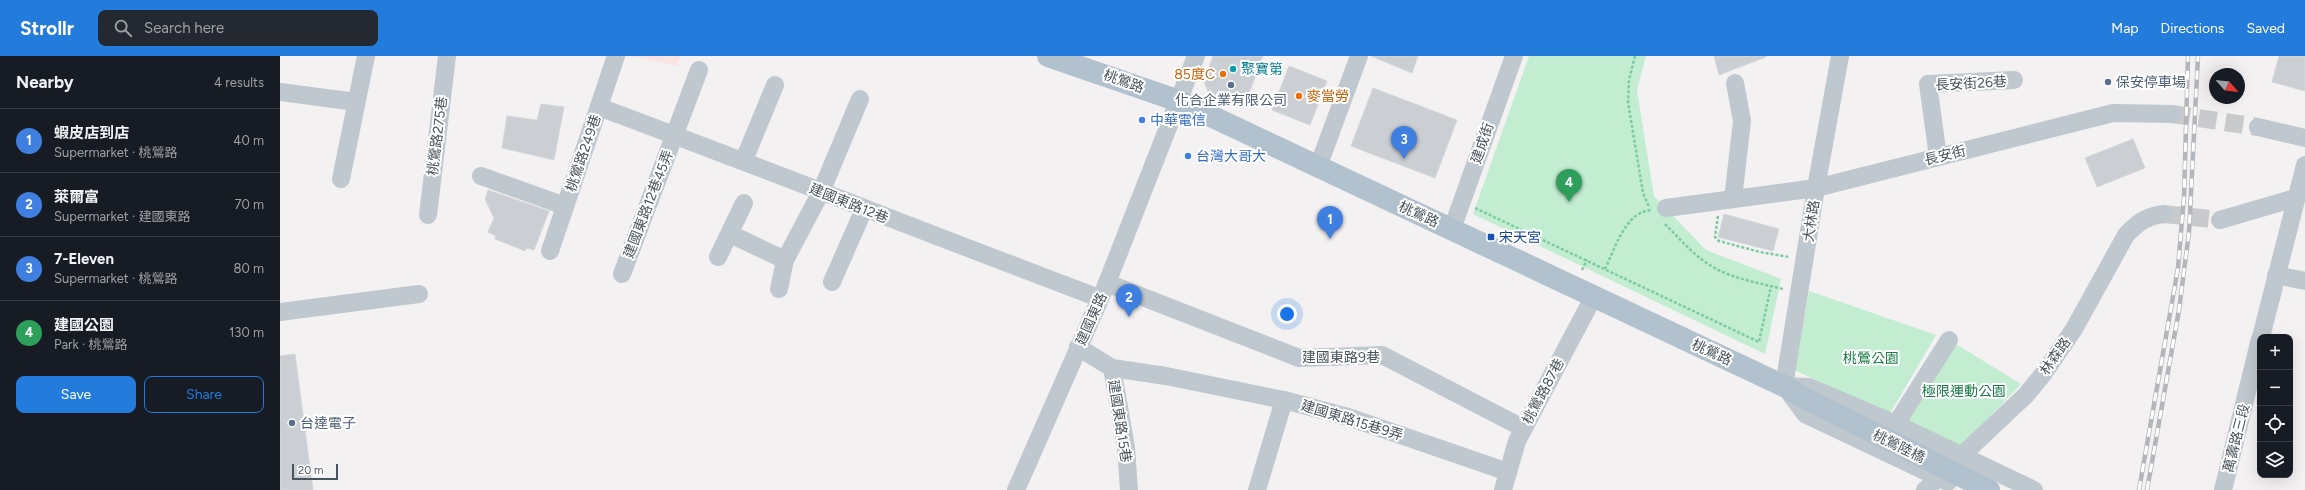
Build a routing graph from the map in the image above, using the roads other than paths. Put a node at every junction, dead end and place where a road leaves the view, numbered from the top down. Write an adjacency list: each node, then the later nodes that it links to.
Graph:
1 (366, 56): 16 (street)
2 (447, 56): 37 (street, 桃鶯路275巷)
3 (616, 56): 17 (street, 桃鶯路249巷)
4 (1048, 56): 15 (main road, 桃鶯路)
5 (1196, 56): 15 (street, 建國東路)
6 (1359, 56): 25 (street)
7 (1514, 56): 39 (street, 建成街)
8 (1840, 56): 28 (street, 大林路)
9 (699, 70): 20 (street, 建國東路12巷45弄)
10 (2014, 80): 22 (street, 長安街26巷)
11 (1735, 83): 31 (street)
12 (775, 85): 23 (street)
13 (280, 92): 16 (street)
14 (860, 99): 29 (street)
15 (1179, 101): 25 (main road, 桃鶯路); 49 (street, 建國東路)
16 (356, 102): 27 (street)
17 (599, 107): 20 (street, 建國東路12巷); 33 (street, 桃鶯路249巷)
18 (2172, 114): 22 (street, 長安街)
19 (2258, 127): 21 (street)
20 (675, 135): 23 (street, 建國東路12巷); 44 (street, 建國東路12巷45弄)
21 (2305, 138)
22 (1938, 157): 28 (street, 長安街)
23 (744, 160): 29 (street, 建國東路12巷)
24 (2305, 165): 30 (street)
25 (1318, 167): 39 (main road, 桃鶯路)
26 (481, 176): 33 (street)
27 (341, 179)
28 (1816, 188): 31 (street, 長安街); 58 (street, 大林路)
29 (821, 192): 35 (street, 建國東路12巷); 43 (street)
30 (2296, 195): 38 (street); 45 (street, 萬壽路三段)
31 (1719, 201): 34 (street, 長安街)
32 (744, 203): 40 (street)
33 (565, 206): 41 (street, 桃鶯路249巷)
34 (1666, 208)
35 (864, 209): 47 (street); 49 (street, 建國東路12巷)
36 (2164, 214): 63 (street, 林森路)
37 (428, 215)
38 (2220, 220)
39 (1452, 230): 51 (main road, 桃鶯路)
40 (730, 234): 42 (street); 43 (street)
41 (550, 251)
42 (718, 257)
43 (785, 260): 48 (street)
44 (622, 274)
45 (2276, 275): 46 (street); 53 (street, 萬壽路三段)
46 (2305, 281)
47 (832, 282)
48 (779, 289)
49 (1103, 291): 55 (street, 建國東路); 62 (street, 建國東路9巷)
50 (419, 294): 52 (street)
51 (1594, 296): 58 (main road, 桃鶯路); 62 (street, 桃鶯路87巷)
52 (280, 312)
53 (2261, 334)
54 (1949, 340): 61 (street)
55 (1078, 347): 57 (street, 建國東路15巷); 67 (street, 建國東路)
56 (2257, 350): 76 (street, 萬壽路三段)
57 (1112, 368): 59 (street); 68 (street, 建國東路15巷)
58 (1784, 386): 60 (main road, 桃鶯路); 61 (street, 桃鶯路); 66 (street, 桃鶯路)
59 (1284, 400): 65 (street, 建國東路15巷9弄); 69 (street, 建國東路15巷9弄)
60 (1810, 402): 74 (main road, 桃鶯陸橋, bridge)
61 (1896, 424): 63 (street, 桃鶯路)
62 (1523, 428): 65 (street, 桃鶯路87巷)
63 (1962, 455): 64 (street, 桃鶯路); 66 (street, 林森路)
64 (1986, 467): 73 (street); 75 (street, 桃鶯路)
65 (1508, 472): 70 (street, 桃鶯路87巷)
66 (1938, 477): 71 (street, 林森路); 72 (street, 桃鶯路)
67 (1016, 490)
68 (1130, 490)
69 (1257, 490)
70 (1503, 490)
71 (1925, 490)
72 (1966, 490)
73 (1972, 490)
74 (1989, 490)
75 (2034, 490)
76 (2223, 490)

